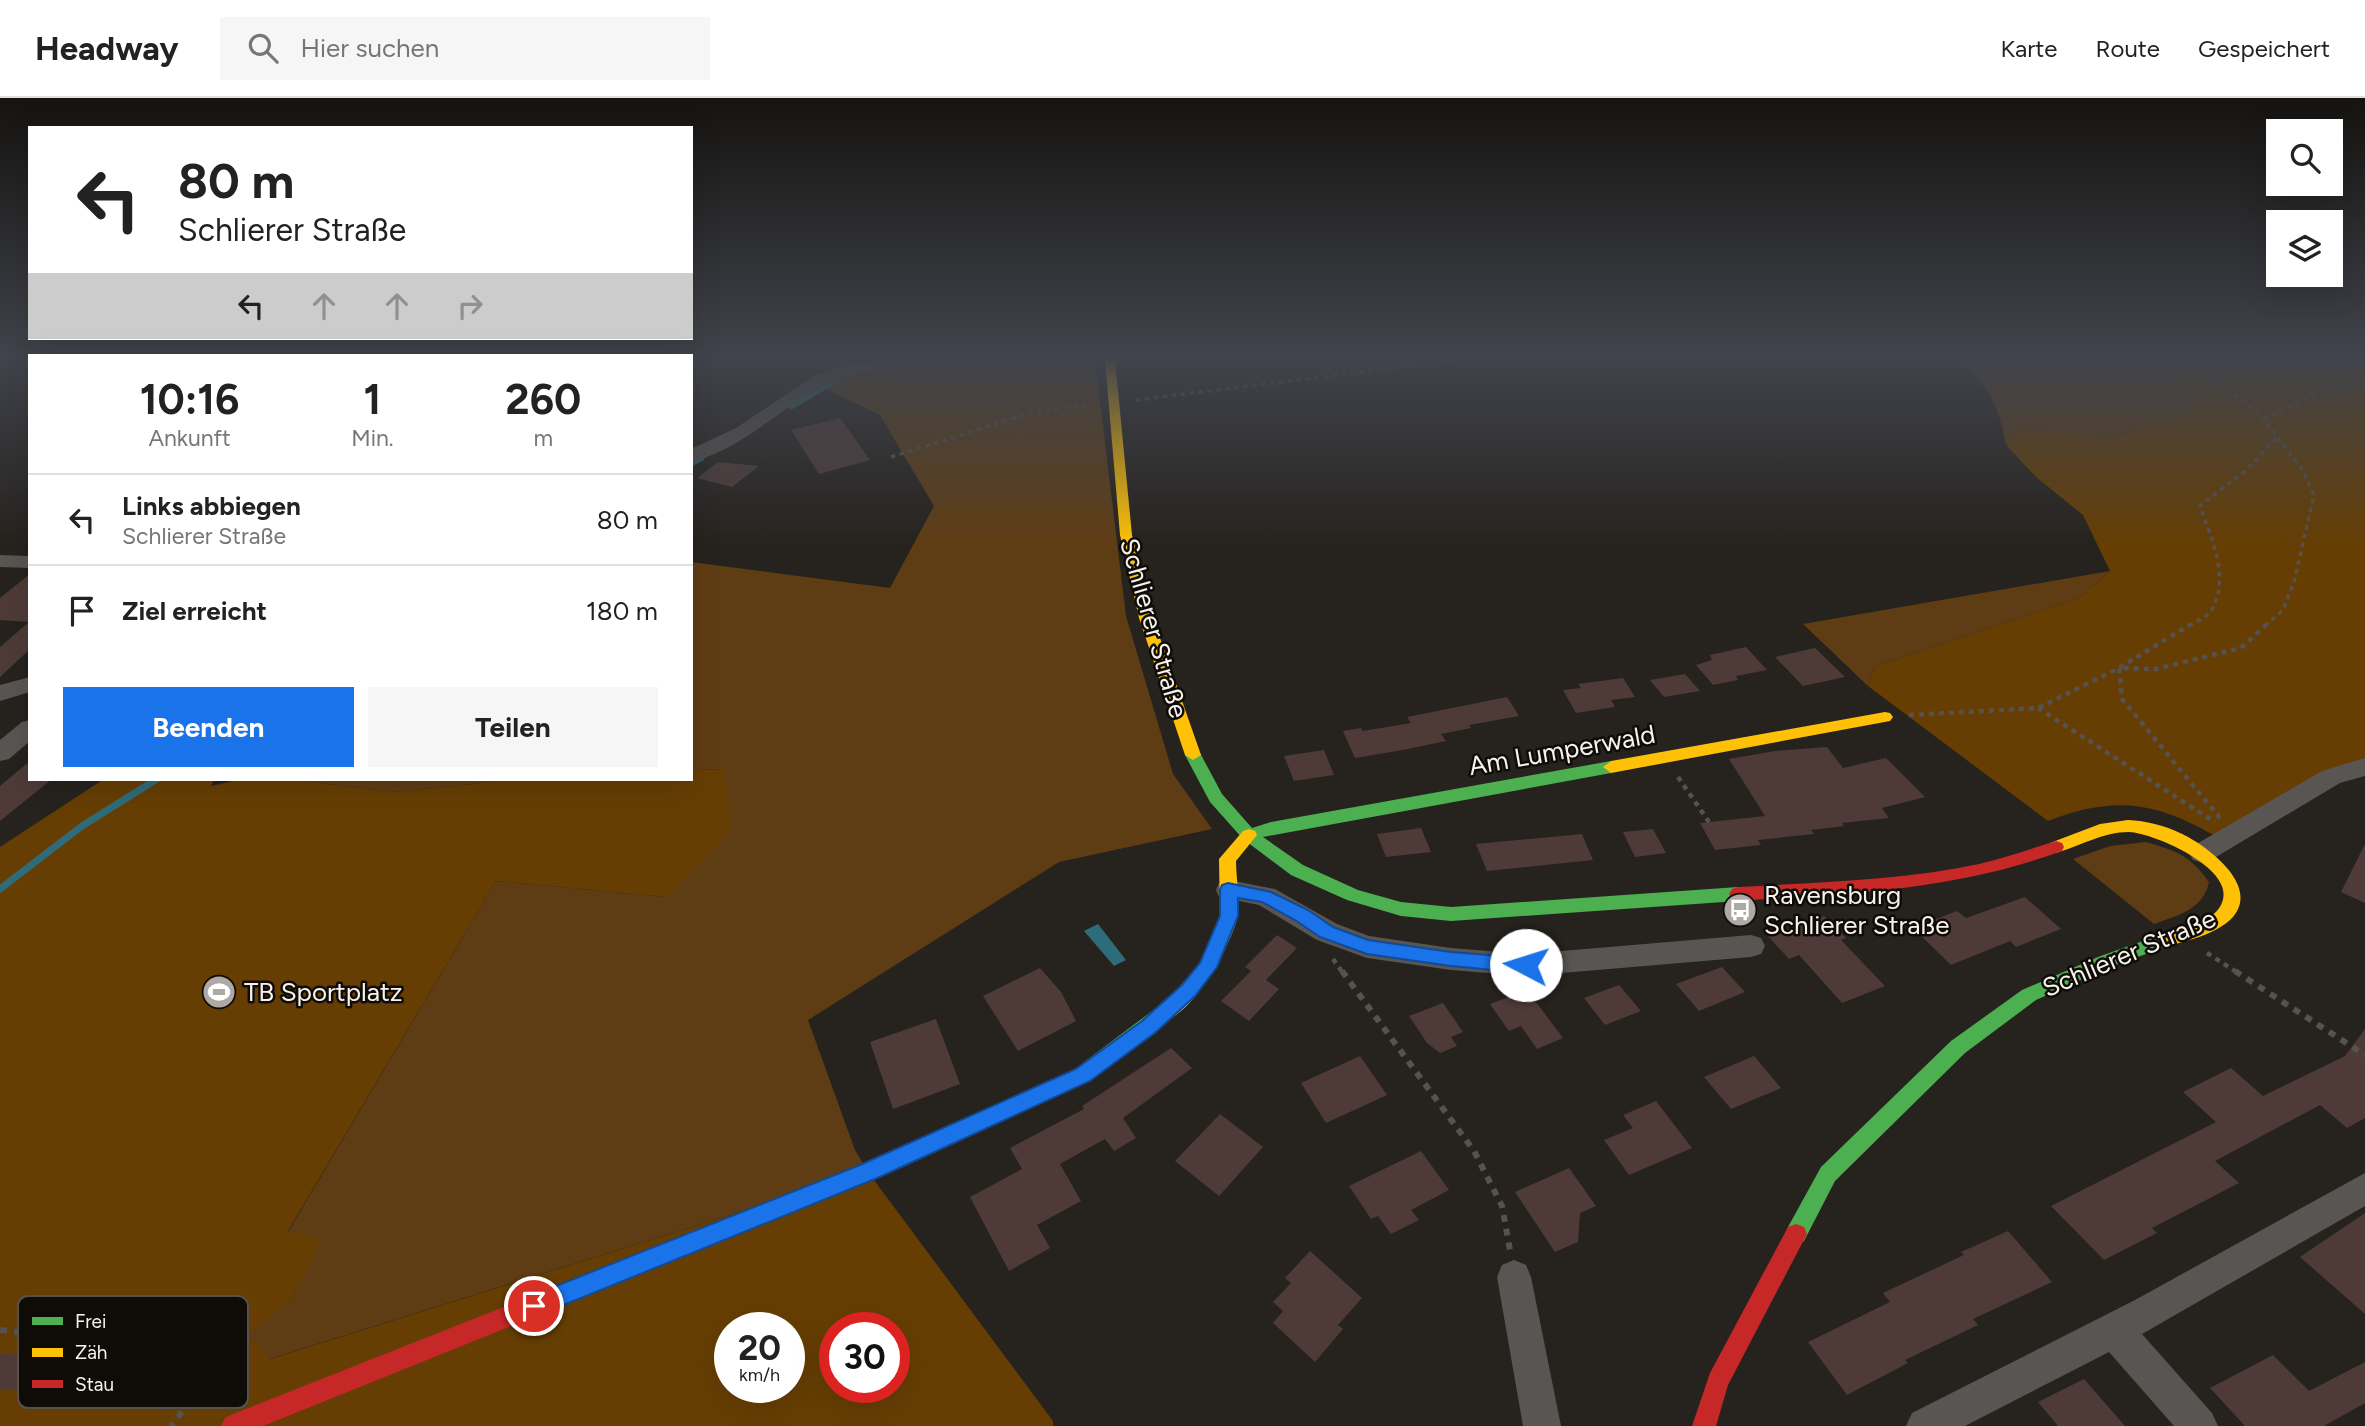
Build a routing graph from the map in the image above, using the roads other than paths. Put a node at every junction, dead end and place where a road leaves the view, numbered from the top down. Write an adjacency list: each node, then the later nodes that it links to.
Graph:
1 (757, 422): 3 (street)
2 (1115, 422): 12 (main road, Schlierer Straße)
3 (693, 455)
4 (0, 561): 5 (street)
5 (28, 562)
6 (28, 685): 7 (street)
7 (0, 693)
8 (1885, 717): 12 (main road, Am Lumperwald)
9 (28, 730): 10 (street)
10 (0, 753)
11 (2365, 767): 13 (street)
12 (1249, 835): 13 (main road, Schlierer Straße); 14 (main road)
13 (2202, 853): 22 (main road, Schlierer Straße)
14 (1228, 890): 15 (street); 19 (main road)
15 (1751, 946)
16 (2365, 1188): 18 (street)
17 (1514, 1277): 21 (street)
18 (2115, 1331): 23 (street); 24 (street)
19 (248, 1422): 20 (main road)
20 (233, 1426)
21 (1542, 1426)
22 (1704, 1426)
23 (1924, 1426)
24 (2199, 1426)

